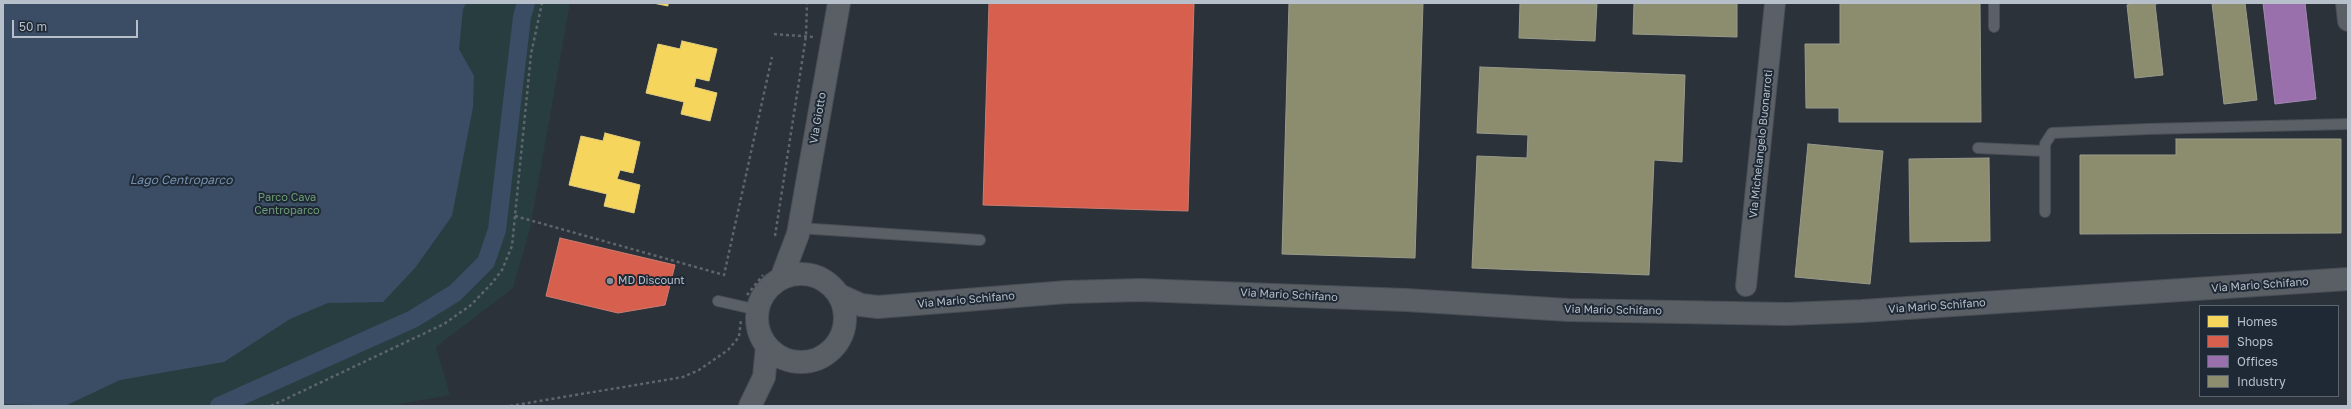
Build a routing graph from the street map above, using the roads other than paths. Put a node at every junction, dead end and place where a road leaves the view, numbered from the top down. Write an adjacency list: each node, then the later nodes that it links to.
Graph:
1 (839, 3): 11 (street, Via Giotto)
2 (1775, 3): 16 (street, Via Michelangelo Buonarroti)
3 (1994, 3): 6 (lane)
4 (2346, 3): 5 (street)
5 (2348, 21)
6 (1994, 27)
7 (2348, 124): 9 (lane)
8 (1978, 148): 9 (lane)
9 (2045, 151): 10 (lane)
10 (2045, 212)
11 (798, 231): 12 (lane); 13 (street, Via Giotto); 14 (street, Via Giotto)
12 (980, 240)
13 (773, 276): 14 (street); 20 (street)
14 (816, 276): 17 (street)
15 (2348, 279): 19 (street, Via Mario Schifano)
16 (1746, 286)
17 (839, 295): 19 (street, Via Mario Schifano); 21 (street)
18 (718, 301): 20 (lane)
19 (878, 307): 21 (street)
20 (749, 308): 22 (street)
21 (842, 335): 23 (street)
22 (767, 346): 23 (street); 24 (street)
23 (799, 362): 24 (street)
24 (753, 401)

